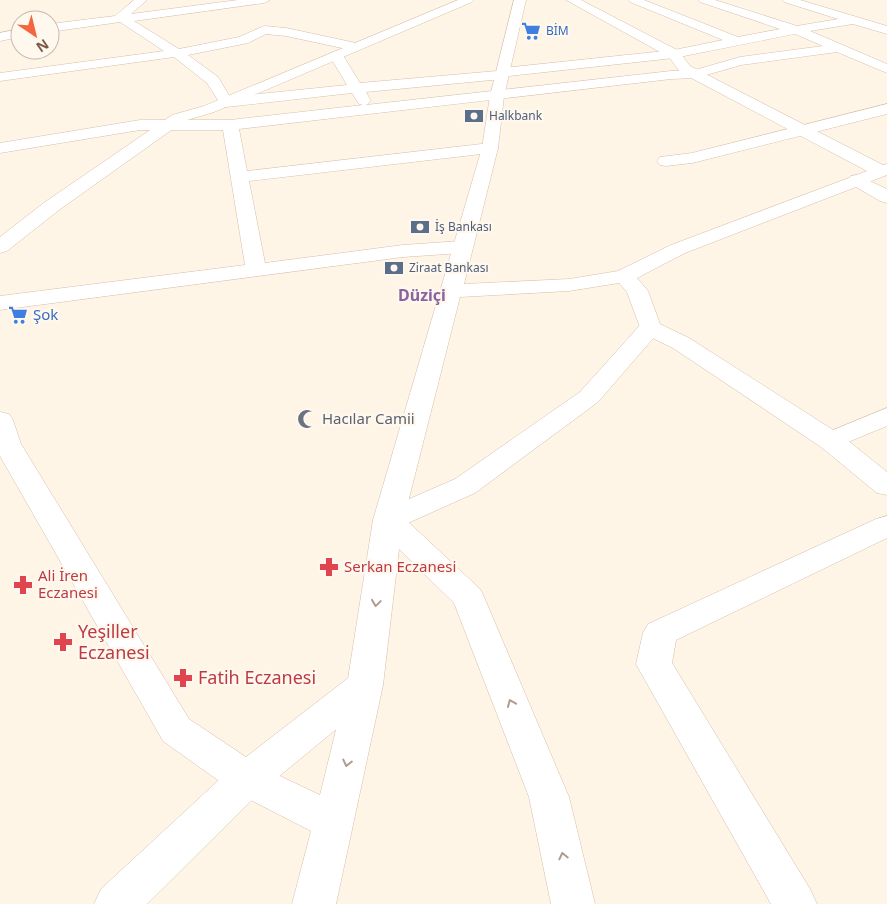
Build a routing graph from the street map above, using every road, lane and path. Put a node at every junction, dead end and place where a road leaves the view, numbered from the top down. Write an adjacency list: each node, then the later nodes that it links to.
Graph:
1 (141, 0): 9 (street)
2 (264, 0): 9 (street)
3 (468, 0): 16 (street)
4 (520, 0): 22 (street)
5 (572, 0): 19 (street)
6 (634, 0): 15 (street)
7 (704, 0): 13 (street)
8 (788, 0): 10 (street)
9 (120, 17): 11 (street); 18 (street)
10 (854, 20): 12 (street); 13 (street)
11 (60, 26)
12 (887, 30)
13 (800, 31): 15 (street); 17 (street)
14 (887, 37): 17 (street)
15 (737, 41): 19 (street)
16 (356, 47): 18 (street); 20 (street)
17 (837, 47): 21 (street); 23 (street)
18 (176, 53): 24 (street); 27 (street)
19 (674, 54): 22 (street); 23 (street)
20 (336, 55): 25 (street); 27 (street)
21 (886, 68)
22 (502, 74): 25 (street); 26 (street)
23 (696, 74): 26 (street); 32 (street)
24 (0, 77)
25 (357, 88): 27 (street); 29 (street)
26 (497, 96): 29 (street); 34 (street)
27 (226, 102): 31 (street)
28 (887, 109): 32 (street)
29 (369, 110): 30 (street)
30 (230, 125): 31 (street); 37 (street)
31 (168, 126): 33 (street); 40 (street)
32 (805, 131): 35 (street); 36 (street)
33 (0, 148)
34 (490, 148): 37 (street); 41 (street)
35 (666, 162)
36 (884, 170): 38 (street)
37 (238, 178): 42 (street)
38 (857, 180): 39 (street); 43 (street)
39 (887, 197)
40 (0, 247)
41 (461, 247): 42 (street); 44 (street)
42 (256, 270): 45 (street)
43 (624, 276): 44 (street); 46 (street)
44 (450, 291): 51 (street)
45 (0, 303)
46 (650, 328): 49 (street); 51 (street)
47 (887, 416): 49 (street)
48 (0, 420): 54 (street)
49 (831, 441): 50 (street)
50 (887, 486)
51 (388, 520): 53 (street, one-way to 53); 58 (street, one-way to 51)
52 (887, 526): 59 (street)
53 (364, 685): 54 (street); 55 (street, one-way to 55)
54 (247, 779): 55 (street); 56 (street)
55 (334, 822): 57 (street)
56 (116, 904)
57 (314, 904)
58 (573, 904)
59 (795, 904)

